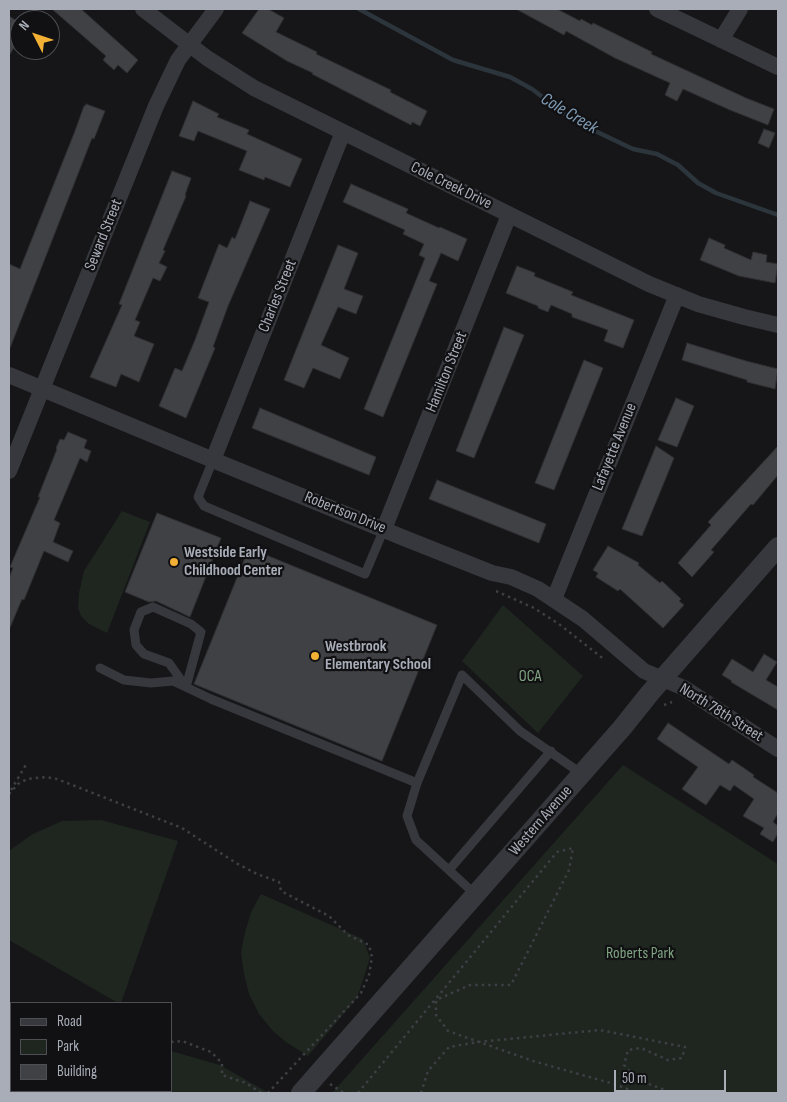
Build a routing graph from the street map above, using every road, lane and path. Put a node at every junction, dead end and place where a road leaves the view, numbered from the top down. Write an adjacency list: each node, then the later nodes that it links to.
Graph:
1 (143, 9): 6 (street, Cole Creek Drive)
2 (216, 9): 6 (street, Seward Street)
3 (657, 9): 5 (street)
4 (740, 9): 5 (street)
5 (721, 40): 7 (street)
6 (189, 44): 8 (street, Cole Creek Drive); 13 (street, Seward Street)
7 (778, 67)
8 (343, 132): 9 (street, Cole Creek Drive); 14 (street, Charles Street)
9 (509, 215): 10 (street, Cole Creek Drive); 16 (street, Hamilton Street)
10 (677, 295): 11 (street, Cole Creek Drive); 19 (street, Lafayette Avenue)
11 (778, 325)
12 (9, 375): 13 (street, Robertson Drive)
13 (42, 388): 14 (street, Robertson Drive); 15 (street, Seward Street)
14 (213, 460): 16 (street, Robertson Drive); 16 (lane)
15 (9, 471)
16 (384, 529): 19 (street, Robertson Drive)
17 (778, 548): 22 (street, Western Avenue)
18 (493, 590): 20 (path)
19 (554, 600): 22 (street, Robertson Drive)
20 (606, 660)
21 (100, 668): 23 (lane)
22 (663, 679): 24 (street, North 78th Street); 27 (street, Western Avenue)
23 (186, 687): 23 (lane); 28 (lane)
24 (778, 749)
25 (551, 751): 27 (lane); 28 (lane); 30 (lane)
26 (27, 763): 29 (path)
27 (582, 774): 31 (street, Western Avenue)
28 (417, 783): 30 (lane)
29 (9, 794): 37 (path)
30 (449, 870): 31 (lane)
31 (476, 895): 38 (street, Western Avenue)
32 (436, 1000): 32 (path); 34 (path); 40 (path)
33 (172, 1042): 36 (path)
34 (478, 1042): 41 (path); 42 (path); 43 (path)
35 (329, 1083): 39 (path)
36 (261, 1093)
37 (268, 1093)
38 (301, 1093)
39 (344, 1093)
40 (358, 1093)
41 (421, 1093)
42 (638, 1093)
43 (673, 1093)

